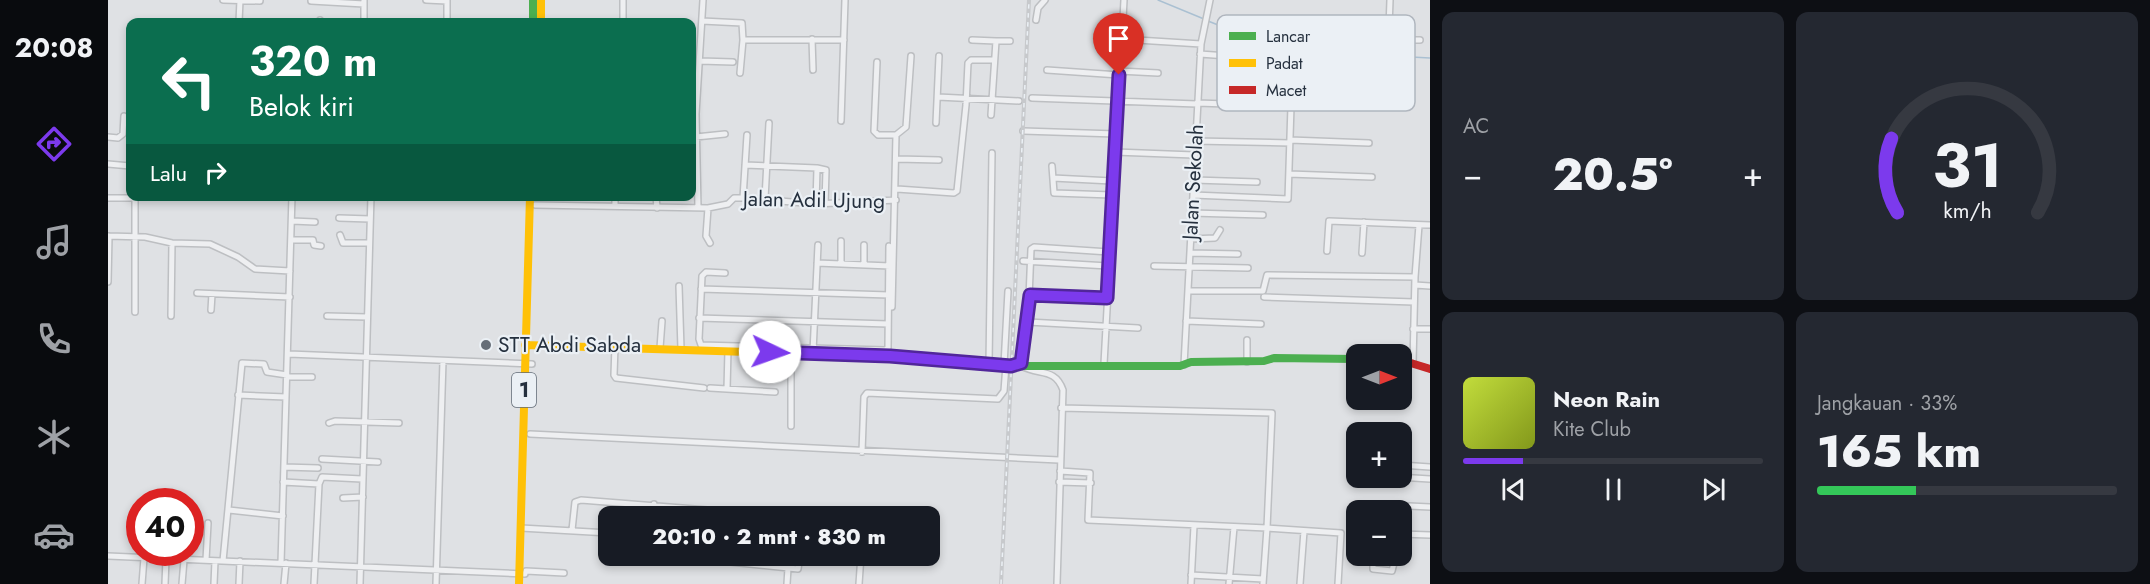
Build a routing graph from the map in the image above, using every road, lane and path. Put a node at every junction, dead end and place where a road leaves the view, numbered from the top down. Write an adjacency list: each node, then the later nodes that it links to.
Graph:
1 (223, 0): 12 (street)
2 (426, 0): 15 (street)
3 (533, 0): 21 (main road)
4 (541, 0): 22 (main road)
5 (623, 0): 23 (street)
6 (703, 0): 25 (street)
7 (845, 0): 29 (street)
8 (1045, 0): 24 (street)
9 (1124, 0): 27 (street)
10 (1210, 0): 35 (street, Jalan Sekolah)
11 (1390, 0): 17 (street)
12 (240, 1): 13 (street); 18 (street)
13 (260, 1)
14 (311, 1): 16 (street)
15 (447, 1): 20 (street)
16 (364, 2): 19 (street)
17 (1389, 15)
18 (239, 18)
19 (364, 18)
20 (447, 18)
21 (533, 18)
22 (541, 18)
23 (623, 18)
24 (1036, 20)
25 (702, 21): 28 (street); 37 (street)
26 (813, 39): 28 (street); 29 (street); 46 (street)
27 (1121, 39): 35 (street); 49 (street)
28 (742, 40): 48 (street)
29 (844, 40): 63 (street)
30 (972, 40): 31 (street)
31 (996, 40): 34 (street); 42 (street)
32 (1415, 40): 33 (street)
33 (1420, 40)
34 (1010, 41)
35 (1201, 44): 38 (street, Jalan Sekolah)
36 (696, 52): 37 (street)
37 (700, 52): 43 (street)
38 (1200, 54): 39 (street); 57 (street, Jalan Sekolah)
39 (1217, 55)
40 (911, 56): 70 (street)
41 (939, 56): 51 (street)
42 (994, 60): 52 (street); 54 (street)
43 (700, 62): 44 (street); 60 (street)
44 (733, 62)
45 (877, 62): 70 (street)
46 (813, 70)
47 (1047, 70): 49 (street)
48 (740, 72)
49 (1119, 73): 50 (street); 56 (street)
50 (1158, 73)
51 (938, 97): 52 (street); 65 (street)
52 (967, 98): 54 (street); 93 (street)
53 (1032, 98): 56 (street)
54 (992, 99): 55 (street); 61 (street)
55 (1019, 101)
56 (1118, 103): 57 (street); 68 (street)
57 (1197, 104): 58 (street); 73 (street, Jalan Sekolah)
58 (1217, 104)
59 (1291, 111): 74 (street)
60 (696, 114)
61 (991, 115)
62 (124, 116): 71 (street)
63 (841, 121)
64 (769, 123): 84 (street)
65 (936, 123)
66 (1023, 131): 68 (street)
67 (725, 134): 72 (street)
68 (1116, 134): 76 (street)
69 (747, 135): 83 (street)
70 (896, 135): 79 (street)
71 (108, 137)
72 (696, 137): 112 (street)
73 (1195, 141): 74 (street); 78 (street, Jalan Sekolah)
74 (1290, 142): 75 (street); 87 (street)
75 (1369, 143)
76 (1115, 152): 78 (street); 91 (street)
77 (992, 153): 205 (street)
78 (1194, 155): 90 (street, Jalan Sekolah)
79 (897, 159): 80 (street); 93 (street)
80 (939, 160)
81 (108, 164): 82 (street)
82 (126, 165)
83 (745, 165): 84 (street); 98 (street)
84 (766, 166): 86 (street); 99 (street)
85 (1052, 166): 89 (street)
86 (817, 168): 108 (street); 109 (street)
87 (1289, 174): 88 (street); 95 (street)
88 (1372, 177)
89 (1053, 178): 91 (street); 94 (street)
90 (1194, 180): 92 (street); 95 (street, Jalan Sekolah)
91 (1112, 181): 94 (street)
92 (1257, 182)
93 (897, 189): 100 (street)
94 (1112, 195): 139 (street)
95 (1193, 195): 114 (street, Jalan Sekolah)
96 (126, 197): 97 (street)
97 (108, 198)
98 (744, 198): 99 (street, Jalan Adil Ujung); 113 (street, Jalan Adil Ujung)
99 (765, 199): 108 (street, Jalan Adil Ujung)
100 (896, 200): 109 (street, Jalan Adil Ujung); 197 (street)
101 (135, 201): 126 (street)
102 (292, 201): 118 (street)
103 (371, 201): 117 (street)
104 (530, 201): 189 (main road, 1)
105 (535, 201): 110 (street, Jalan Adil Ujung); 189 (main road, 1)
106 (615, 201): 110 (street)
107 (656, 201): 111 (street)
108 (816, 204): 109 (street, Jalan Adil Ujung)
109 (825, 204)
110 (615, 206): 111 (street, Jalan Adil Ujung)
111 (657, 208): 112 (street, Jalan Adil Ujung)
112 (699, 208): 113 (street, Jalan Adil Ujung)
113 (708, 208): 132 (street)
114 (1192, 213): 115 (street); 127 (street, Jalan Sekolah)
115 (1263, 215)
116 (339, 218): 117 (street)
117 (370, 219): 131 (street)
118 (292, 220): 119 (street); 128 (street)
119 (315, 222)
120 (1364, 222): 121 (street); 138 (street); 140 (street)
121 (1419, 225): 122 (street); 155 (street)
122 (1430, 225)
123 (1220, 230): 127 (street)
124 (340, 235): 131 (street)
125 (109, 236): 126 (street); 156 (street)
126 (136, 236): 130 (street); 173 (street)
127 (1191, 239): 141 (street, Jalan Sekolah)
128 (291, 240): 135 (street); 153 (street)
129 (841, 241): 145 (street)
130 (172, 243): 153 (street); 174 (street)
131 (369, 243): 176 (street)
132 (710, 243)
133 (818, 245): 144 (street)
134 (864, 245): 147 (street)
135 (321, 246)
136 (890, 246): 148 (street)
137 (1069, 249): 139 (street); 143 (street); 146 (street)
138 (1327, 251)
139 (1109, 252): 149 (street)
140 (1362, 252)
141 (1190, 253): 142 (street); 151 (street, Jalan Sekolah)
142 (1238, 254)
143 (1026, 261): 146 (street); 168 (street)
144 (817, 263): 145 (street); 164 (street)
145 (841, 264): 147 (street)
146 (1068, 264): 149 (street)
147 (864, 265): 148 (street)
148 (890, 266): 167 (street)
149 (1108, 266): 170 (street)
150 (1154, 266): 151 (street)
151 (1189, 267): 152 (street); 162 (street, Jalan Sekolah)
152 (1248, 268)
153 (290, 271): 169 (street)
154 (725, 273): 160 (street)
155 (1415, 277): 157 (street); 166 (street)
156 (108, 282)
157 (1414, 285): 159 (street); 171 (street)
158 (679, 286): 192 (street)
159 (1430, 286)
160 (701, 289): 164 (street); 177 (street)
161 (1008, 291): 208 (street)
162 (1188, 291): 166 (street); 180 (street, Jalan Sekolah)
163 (196, 292): 165 (street)
164 (816, 293): 167 (street); 178 (street)
165 (212, 294): 169 (street); 172 (street)
166 (1263, 294): 171 (street)
167 (889, 295): 182 (street)
168 (1030, 295): 170 (street); 181 (street)
169 (290, 297): 196 (street)
170 (1107, 298): 184 (street)
171 (1414, 302): 186 (street)
172 (211, 310)
173 (135, 312)
174 (171, 316)
175 (327, 316): 176 (street)
176 (367, 317): 198 (street)
177 (699, 318): 178 (street); 194 (street)
178 (814, 320): 182 (street); 194 (street)
179 (662, 321): 191 (street)
180 (1186, 321): 183 (street); 207 (street, Jalan Sekolah)
181 (1028, 322): 184 (street); 202 (street)
182 (888, 324): 194 (street)
183 (1261, 324)
184 (1106, 327): 185 (street); 206 (street)
185 (1138, 328)
186 (1413, 329): 187 (street); 203 (street)
187 (1430, 329)
188 (1247, 340): 201 (street)
189 (529, 345): 190 (main road); 204 (main road, 1)
190 (615, 346): 191 (main road); 212 (street)
191 (660, 348): 192 (main road)
192 (681, 349): 193 (main road)
193 (728, 350): 195 (main road); 212 (street)
194 (813, 351): 195 (main road); 197 (main road)
195 (791, 353): 220 (street)
196 (289, 354): 198 (street); 210 (street)
197 (890, 356): 205 (main road)
198 (365, 357): 200 (street); 217 (street)
199 (1346, 359): 201 (main road)
200 (443, 361): 204 (street); 275 (street)
201 (1247, 362): 207 (main road)
202 (1021, 363): 206 (main road); 208 (main road); 216 (street)
203 (1413, 363): 209 (main road)
204 (528, 364): 221 (main road, 1); 250 (main road, 1)
205 (989, 364): 208 (main road)
206 (1104, 364): 207 (main road)
207 (1184, 364)
208 (1005, 365): 222 (street)
209 (1430, 369)
210 (287, 376): 211 (street); 214 (street); 215 (street)
211 (312, 377)
212 (727, 389): 213 (street)
213 (775, 392)
214 (238, 395): 215 (street); 245 (street)
215 (286, 397): 228 (street)
216 (1061, 408): 224 (street); 251 (street)
217 (363, 421): 218 (street); 219 (street); 225 (street)
218 (329, 423)
219 (399, 423)
220 (791, 426)
221 (530, 434): 222 (street); 250 (main road, 1)
222 (862, 452): 224 (street)
223 (322, 459): 225 (street)
224 (1059, 460): 231 (street)
225 (362, 461): 226 (street); 233 (street)
226 (378, 462)
227 (1412, 466): 229 (street)
228 (284, 467): 230 (street); 235 (street)
229 (1430, 467)
230 (318, 468)
231 (1060, 471): 236 (street); 237 (street)
232 (1412, 478): 234 (street)
233 (362, 479): 238 (street); 239 (street)
234 (1430, 479)
235 (283, 482): 238 (street); 246 (street)
236 (1059, 482): 237 (street); 294 (street)
237 (1091, 483): 248 (street)
238 (319, 484): 264 (street)
239 (363, 497): 240 (street); 268 (street)
240 (343, 498)
241 (654, 504): 242 (street); 252 (street)
242 (672, 506)
243 (1412, 506): 244 (street)
244 (1430, 507)
245 (229, 510): 246 (street); 261 (street)
246 (284, 516): 263 (street)
247 (208, 523): 259 (street)
248 (1194, 526): 249 (street); 278 (street)
249 (1234, 527): 251 (street); 279 (street)
250 (524, 528): 252 (street); 276 (main road, 1)
251 (1267, 528): 253 (street); 280 (street)
252 (572, 530): 254 (street)
253 (1304, 531): 297 (street); 298 (street)
254 (598, 532)
255 (1412, 534): 256 (street)
256 (1430, 535)
257 (108, 556): 258 (street)
258 (126, 557)
259 (206, 560): 260 (street)
260 (215, 561): 261 (street); 284 (street)
261 (223, 561): 262 (street)
262 (240, 561): 263 (street); 285 (street)
263 (283, 563): 264 (street); 286 (street)
264 (315, 565): 268 (street); 287 (street)
265 (143, 566): 281 (street)
266 (166, 566): 282 (street)
267 (184, 566): 283 (street)
268 (361, 566): 275 (street); 288 (street)
269 (768, 566): 274 (street)
270 (799, 566): 274 (street)
271 (860, 566): 293 (street)
272 (1373, 566): 273 (street)
273 (1393, 566)
274 (788, 568): 292 (street)
275 (436, 569): 276 (street); 289 (street)
276 (523, 573): 277 (street); 290 (main road, 1); 291 (main road, 1)
277 (564, 573)
278 (1191, 575): 279 (street); 295 (street)
279 (1230, 577): 280 (street); 296 (street)
280 (1263, 582)
281 (142, 584)
282 (165, 584)
283 (182, 584)
284 (214, 584)
285 (239, 584)
286 (284, 584)
287 (314, 584)
288 (360, 584)
289 (436, 584)
290 (519, 584)
291 (525, 584)
292 (787, 584)
293 (859, 584)
294 (1058, 584)
295 (1191, 584)
296 (1229, 584)
297 (1300, 584)
298 (1338, 584)

